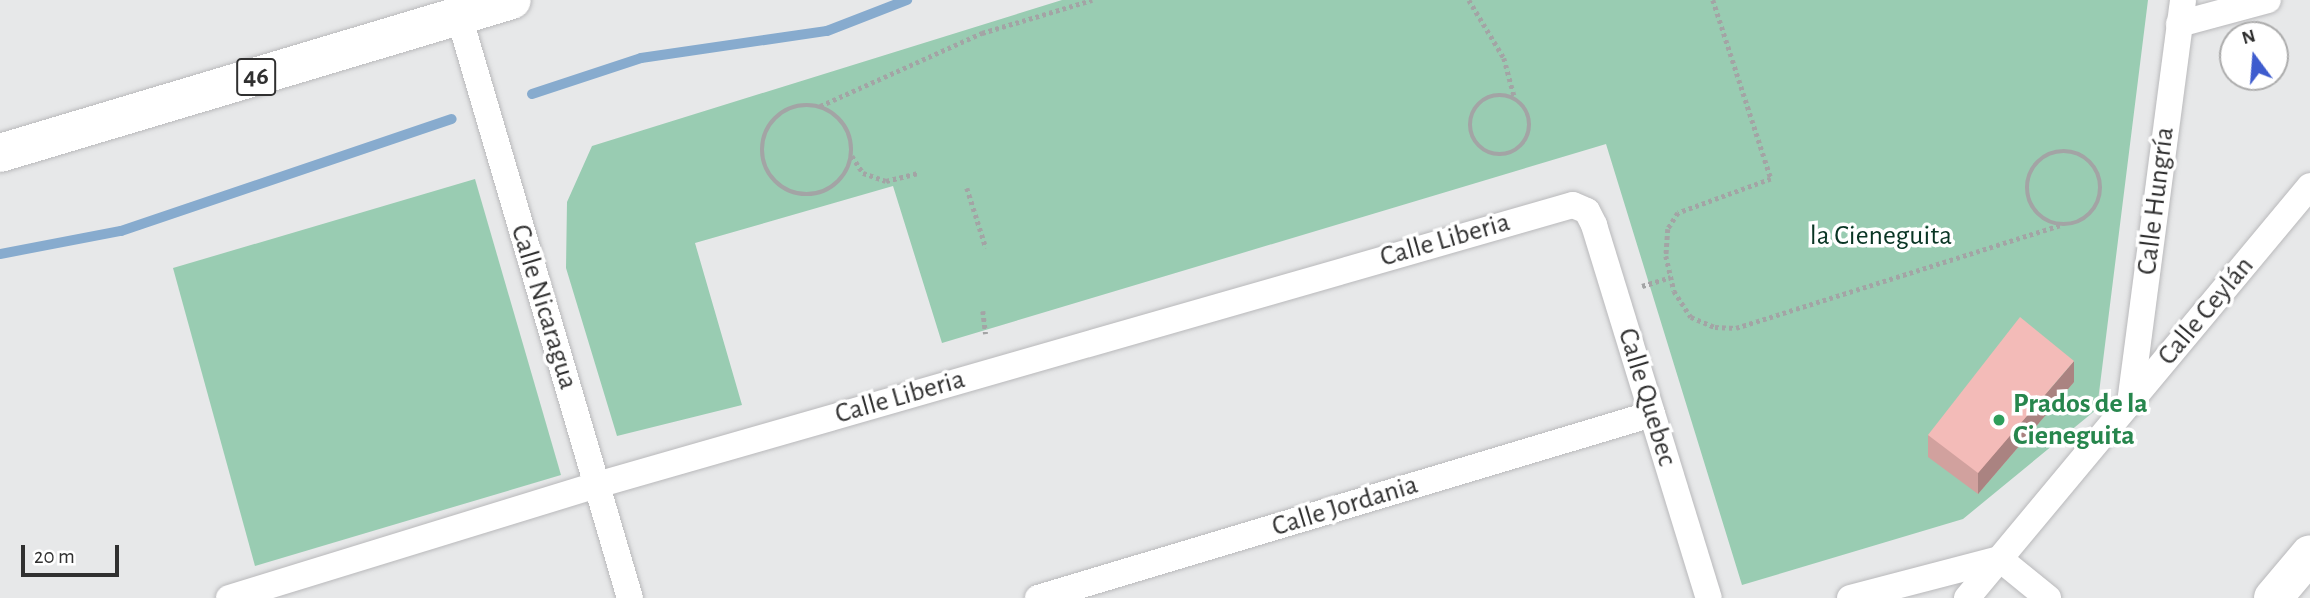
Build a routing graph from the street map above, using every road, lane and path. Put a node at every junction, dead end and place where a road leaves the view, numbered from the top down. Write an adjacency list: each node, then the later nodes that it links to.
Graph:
1 (512, 0): 7 (main road, 46)
2 (1092, 0): 9 (path)
3 (1469, 0): 8 (path)
4 (1713, 0): 18 (path)
5 (2268, 0): 6 (street)
6 (2181, 12): 22 (street, Calle Hungría)
7 (459, 16): 10 (main road, 46); 24 (street, Calle Nicaragua)
8 (1515, 99): 8 (path)
9 (820, 106): 11 (path); 11 (path)
10 (0, 153)
11 (852, 156): 12 (path)
12 (917, 173)
13 (2310, 186): 22 (street, Calle Ceylán)
14 (967, 188): 17 (path)
15 (1573, 205): 23 (street, Calle Quebec); 24 (street, Calle Liberia)
16 (2061, 225): 16 (path); 18 (path)
17 (986, 248)
18 (1671, 277): 19 (path)
19 (1641, 286)
20 (983, 312): 21 (path)
21 (986, 334)
22 (2130, 402): 26 (street, Calle Ceylán)
23 (1652, 414): 29 (street, Calle Jordania); 30 (street, Calle Quebec)
24 (597, 485): 27 (street, Calle Liberia); 28 (street, Calle Nicaragua)
25 (2310, 554): 34 (main road)
26 (2000, 559): 31 (street); 32 (street, Calle Ceylán); 33 (street)
27 (229, 598)
28 (629, 598)
29 (1038, 598)
30 (1709, 598)
31 (1850, 598)
32 (1967, 598)
33 (2048, 598)
34 (2273, 598)

